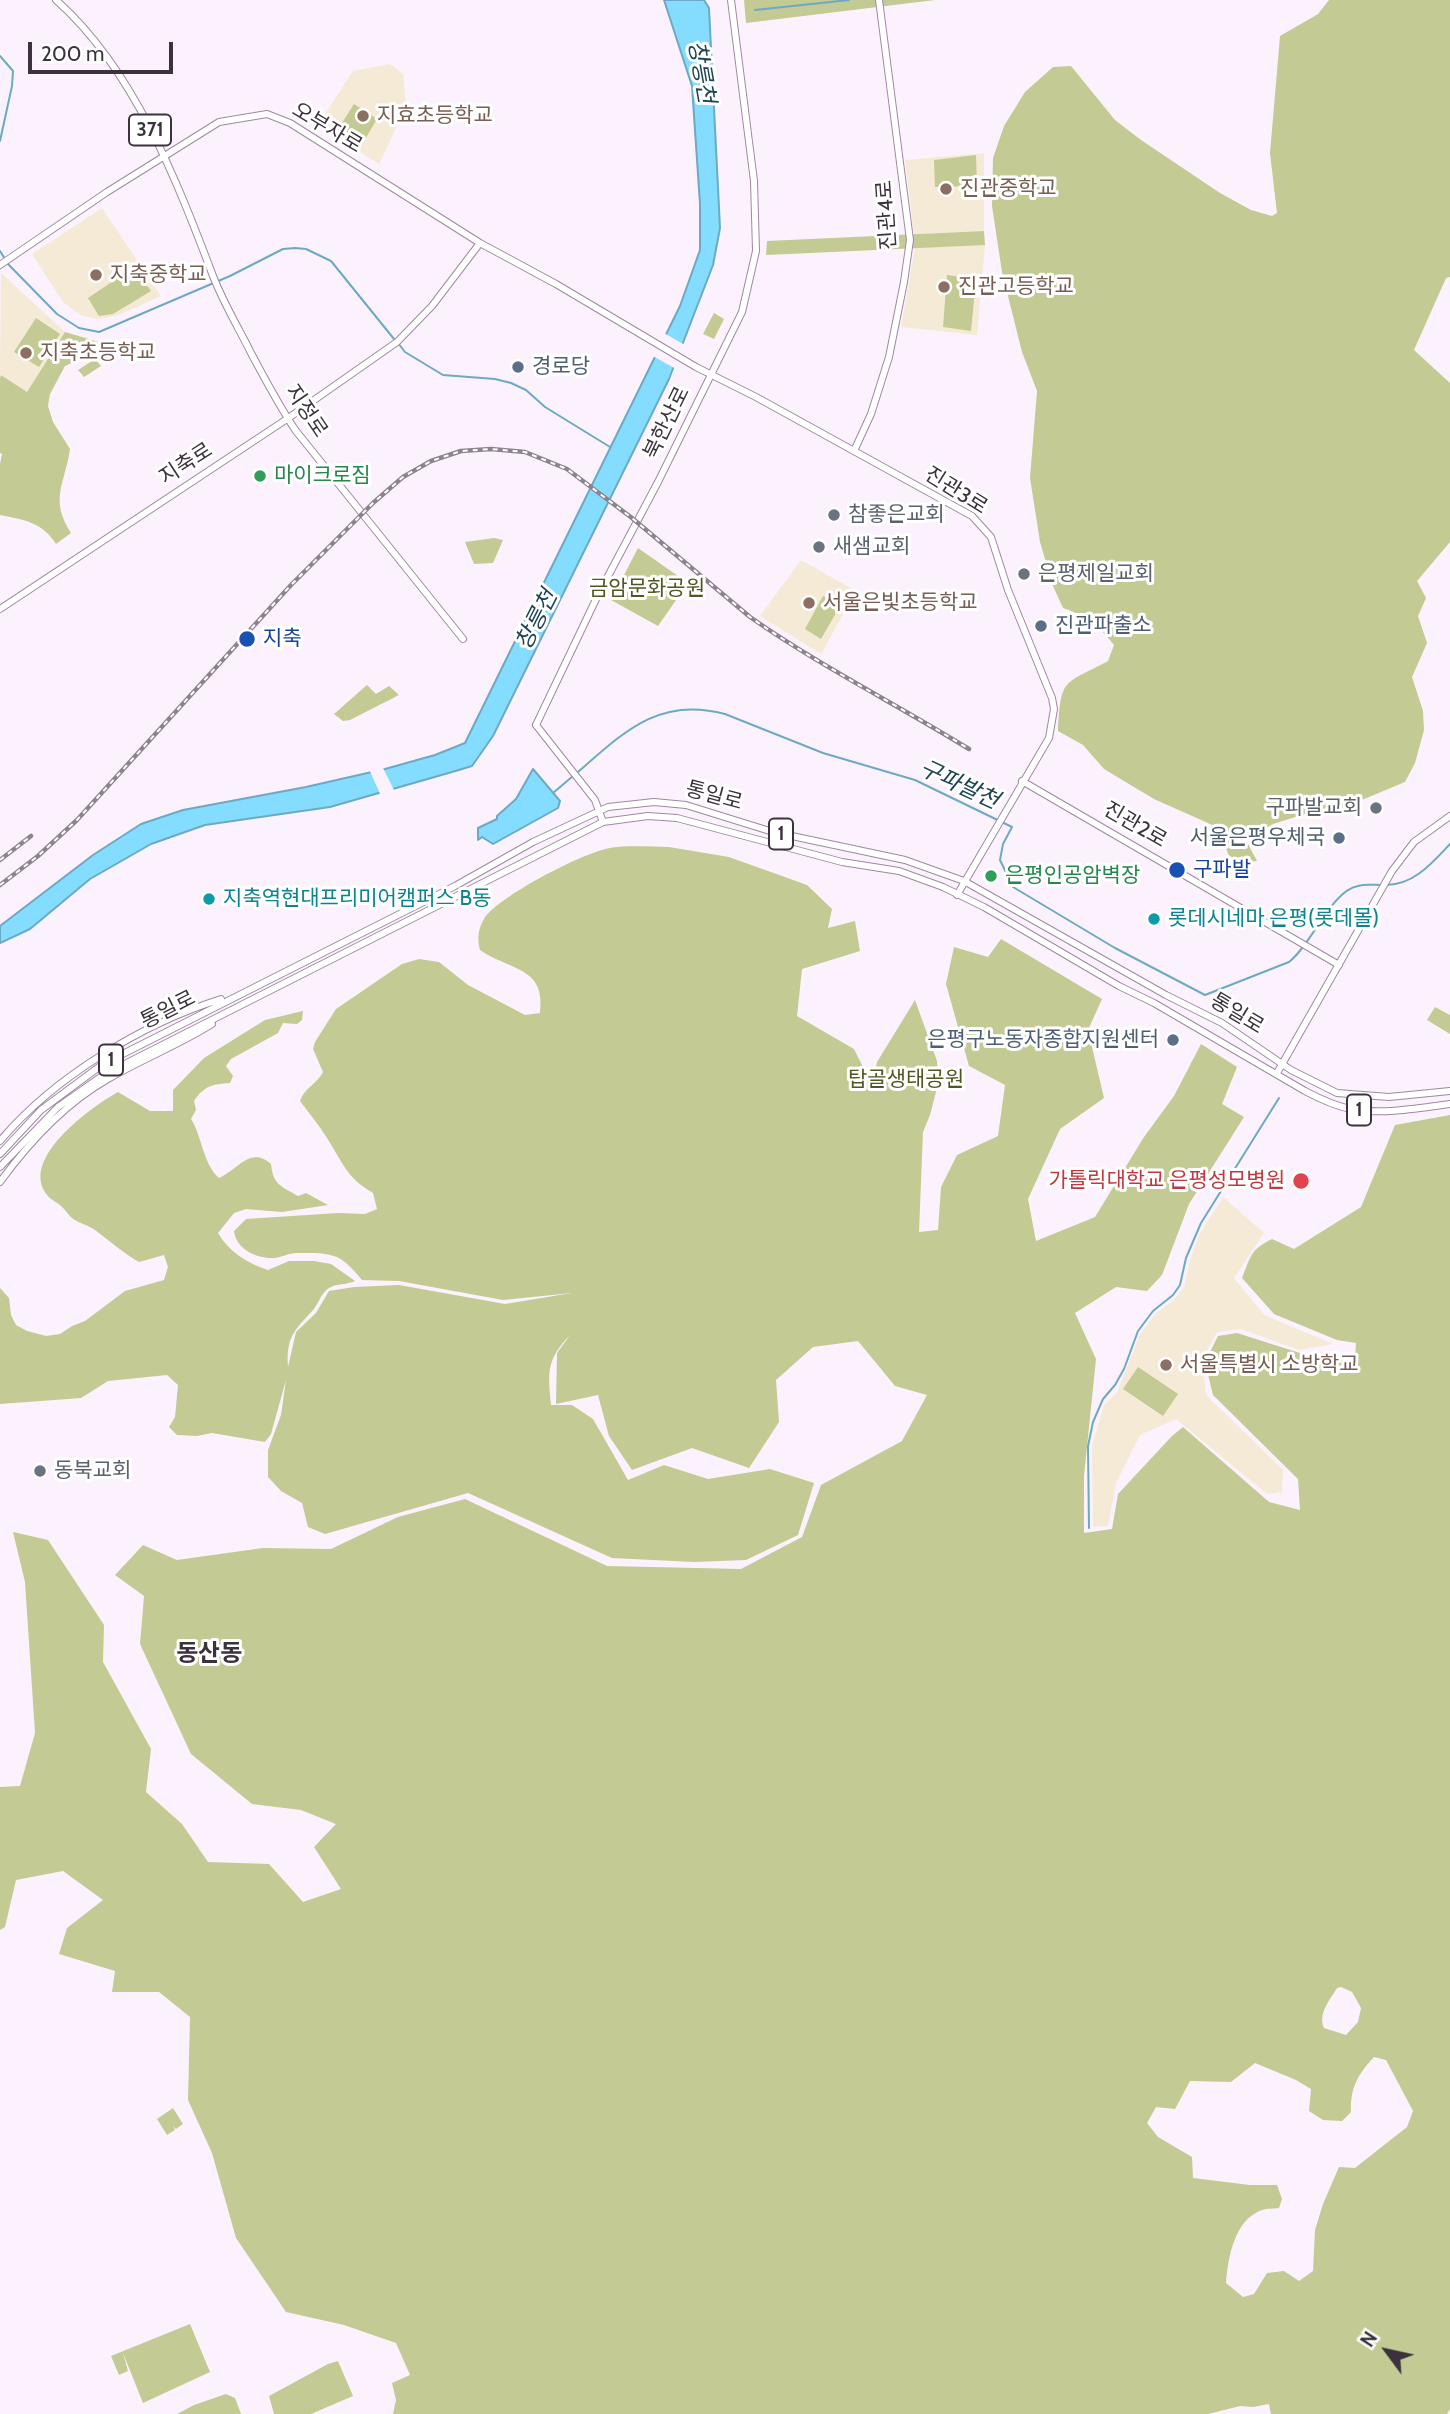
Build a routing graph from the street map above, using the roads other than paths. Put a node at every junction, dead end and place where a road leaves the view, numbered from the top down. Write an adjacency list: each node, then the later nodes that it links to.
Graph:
1 (56, 0): 4 (main road, 371)
2 (731, 0): 7 (main road, 북한산로)
3 (879, 0): 9 (main road, 진관4로)
4 (164, 158): 5 (main road, 오부자로); 6 (main road, 오부자로); 8 (main road, 지정로 / 371)
5 (480, 243): 7 (main road, 오부자로); 8 (main road, 지축로)
6 (1, 264)
7 (710, 375): 9 (main road, 진관3로); 13 (main road, 북한산로)
8 (287, 419): 10 (main road, 지축로); 11 (main road, 지정로)
9 (854, 451): 12 (main road, 진관3로)
10 (0, 609)
11 (463, 639)
12 (1022, 781): 16 (main road, 진관3로); 18 (main road, 진관2로)
13 (597, 810): 15 (main road, 북한산로); 16 (main road, 통일로 / 1); 19 (main road, 통일로 / 1)
14 (1450, 816): 18 (main road)
15 (603, 822): 17 (main road, 통일로 / 1); 20 (main road, 통일로 / 1)
16 (964, 881): 17 (main road); 21 (main road, 통일로 / 1)
17 (957, 895): 22 (main road, 통일로 / 1)
18 (1339, 965): 21 (main road)
19 (240, 993): 25 (main road); 26 (main road, 통일로 / 1)
20 (243, 1004): 27 (main road, 통일로 / 1); 28 (main road)
21 (1282, 1064): 22 (main road); 23 (main road, 통일로 / 1)
22 (1277, 1073): 24 (main road, 통일로 / 1)
23 (1450, 1091)
24 (1450, 1104)
25 (0, 1141)
26 (0, 1154)
27 (0, 1167)
28 (0, 1182)

